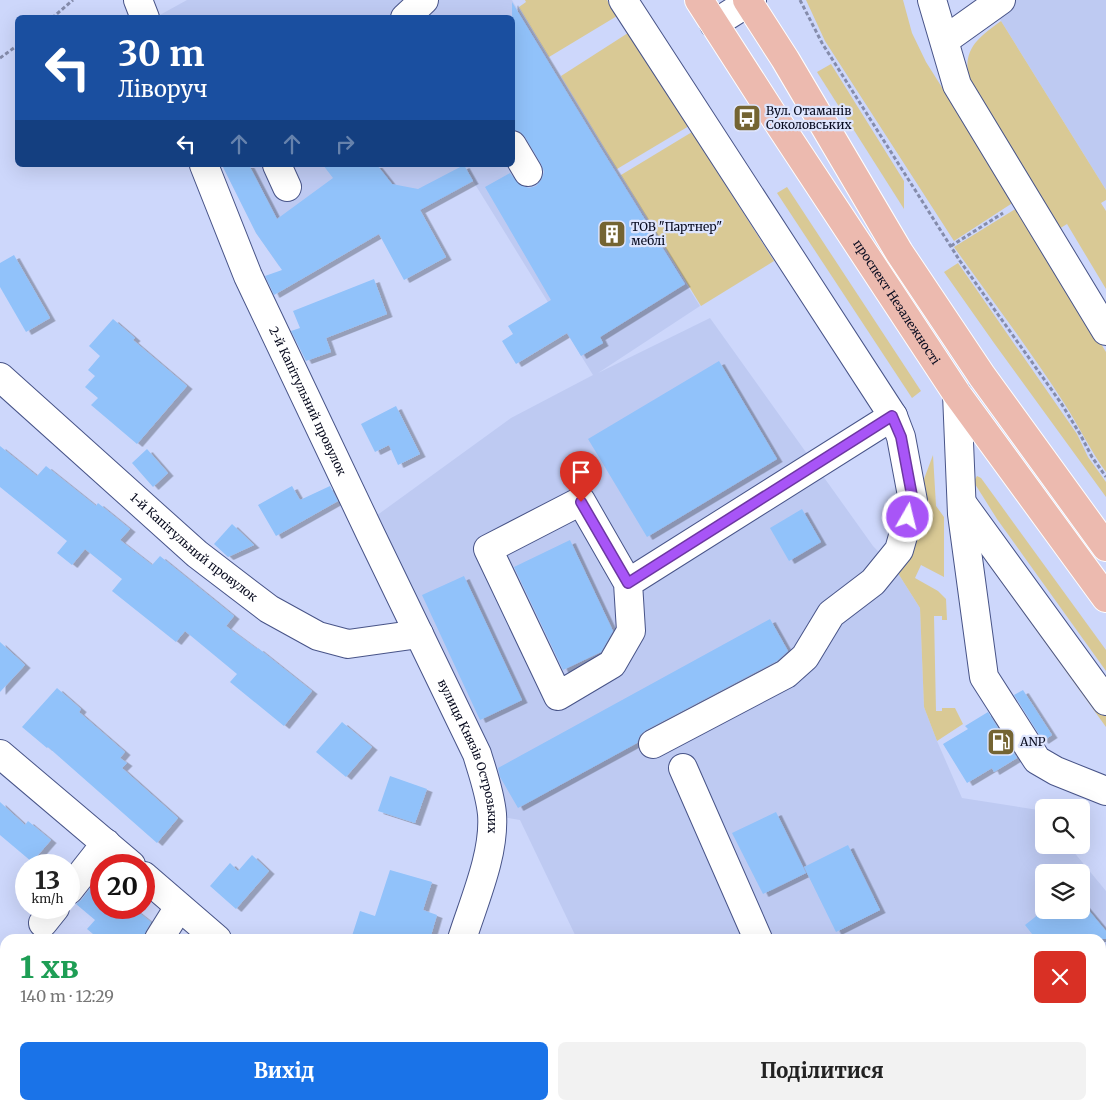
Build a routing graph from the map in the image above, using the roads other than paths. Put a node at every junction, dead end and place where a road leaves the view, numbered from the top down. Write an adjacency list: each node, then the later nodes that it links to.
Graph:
1 (138, 0): 8 (street)
2 (425, 0): 9 (street); 10 (street)
3 (623, 0): 19 (street)
4 (699, 0): 11 (main road, проспект Незалежності)
5 (932, 0): 12 (street)
6 (1001, 0): 12 (street)
7 (749, 1): 11 (street); 21 (main road)
8 (144, 15)
9 (408, 15)
10 (434, 15)
11 (714, 24): 18 (main road, проспект Незалежності)
12 (944, 40): 16 (street)
13 (515, 150): 15 (street)
14 (205, 167): 24 (street, 2-й Капітульний провулок)
15 (528, 172)
16 (1106, 331)
17 (0, 377): 24 (street, 1-й Капітульний провулок)
18 (958, 394): 20 (street); 23 (main road, проспект Незалежності)
19 (892, 416): 22 (street); 26 (street)
20 (962, 502): 25 (street); 29 (street)
21 (1106, 547)
22 (628, 583): 22 (street)
23 (1106, 598)
24 (419, 634): 37 (street, вулиця Князів Острозьких)
25 (1106, 701)
26 (653, 744)
27 (0, 754): 30 (street)
28 (683, 768): 38 (street)
29 (1106, 791)
30 (106, 843): 31 (street); 32 (street)
31 (118, 854)
32 (80, 876)
33 (155, 886): 34 (street)
34 (179, 907): 35 (street); 36 (street)
35 (162, 934)
36 (211, 934)
37 (464, 934)
38 (756, 934)

